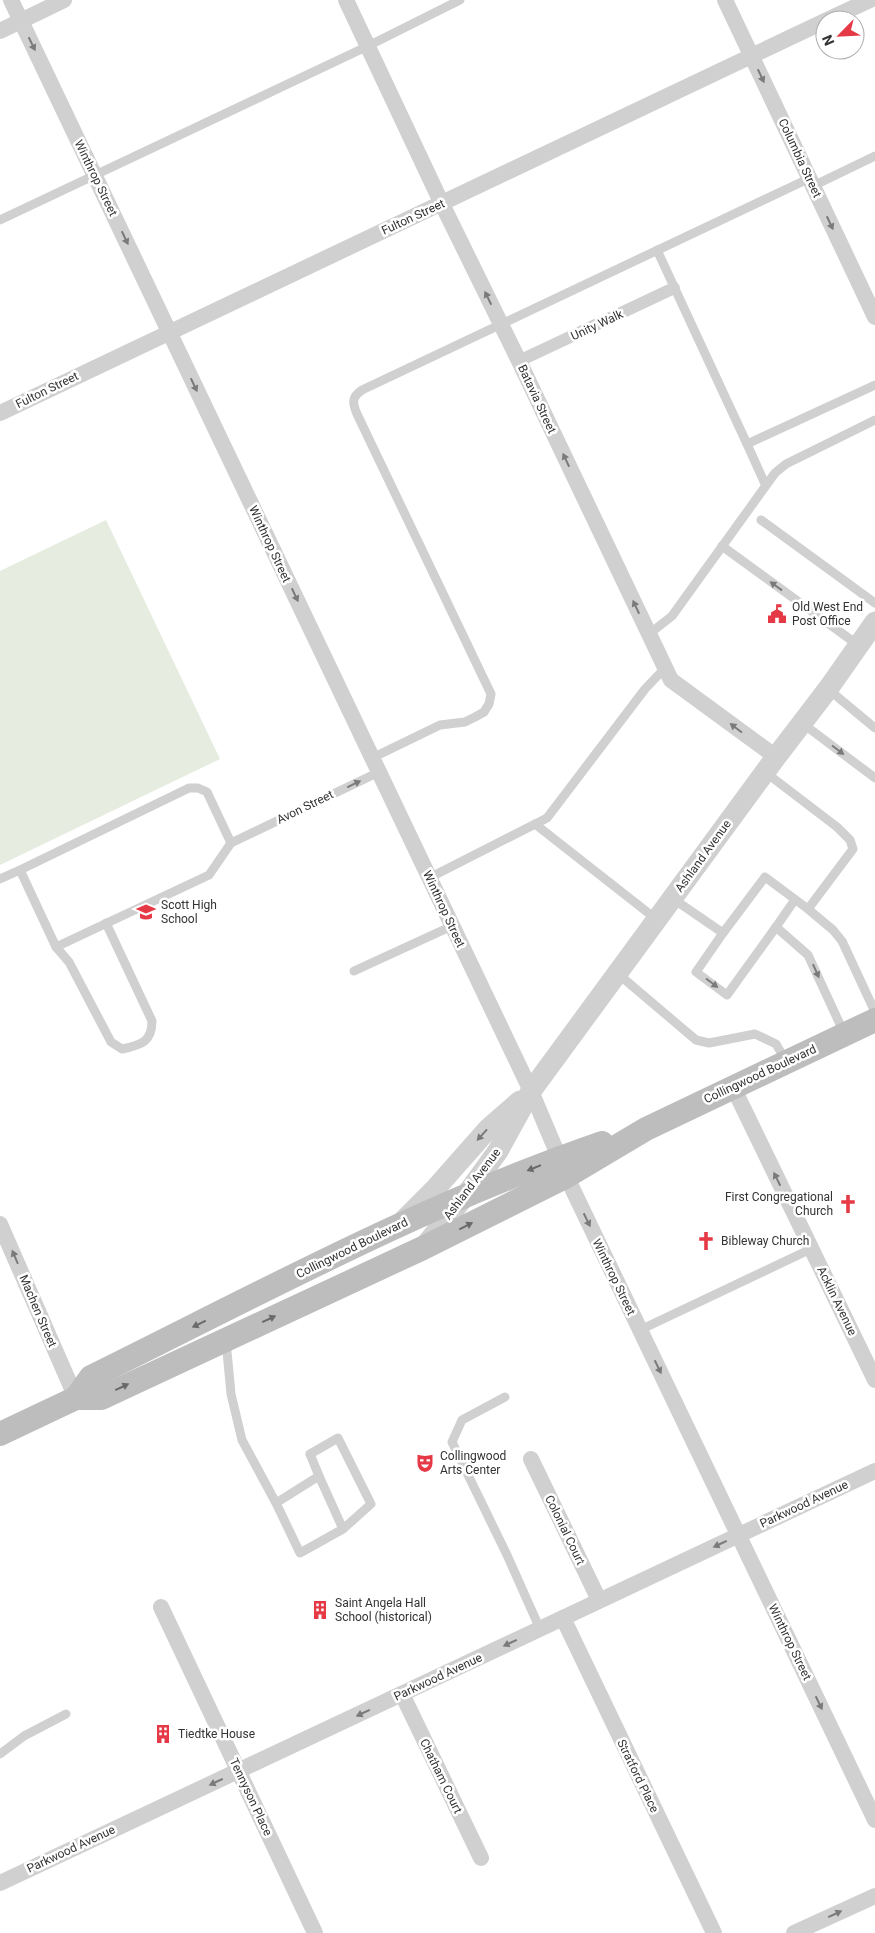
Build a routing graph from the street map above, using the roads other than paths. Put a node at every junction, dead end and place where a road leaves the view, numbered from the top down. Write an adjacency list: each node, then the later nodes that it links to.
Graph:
1 (11, 0): 8 (street, Winthrop Street)
2 (64, 0): 8 (street)
3 (346, 0): 11 (street, Batavia Street)
4 (460, 0): 11 (lane)
5 (725, 0): 12 (street, Columbia Street)
6 (870, 0): 7 (street, Fulton Street)
7 (848, 10)
8 (21, 21): 10 (street); 14 (street, Winthrop Street, one-way to 14)
9 (815, 25): 12 (street, Fulton Street)
10 (0, 30)
11 (368, 46): 14 (lane); 16 (street, Batavia Street)
12 (752, 55): 15 (street, Columbia Street, one-way to 15); 16 (street, Fulton Street)
13 (875, 156): 15 (lane)
14 (95, 175): 17 (lane); 22 (street, Winthrop Street, one-way to 22)
15 (811, 182): 18 (lane); 20 (street, Columbia Street, one-way to 20)
16 (442, 204): 21 (street, Batavia Street, one-way to 16); 22 (street, Fulton Street)
17 (0, 220)
18 (657, 250): 19 (lane); 21 (lane)
19 (674, 288): 23 (street, Unity Walk); 27 (lane)
20 (875, 317)
21 (501, 324): 23 (street, Batavia Street); 39 (lane, Avon Street)
22 (169, 331): 25 (street, Fulton Street); 39 (street, Winthrop Street, one-way to 39)
23 (519, 361): 33 (street, Batavia Street, one-way to 23)
24 (875, 385): 27 (lane)
25 (0, 413)
26 (875, 420): 28 (lane)
27 (747, 444): 28 (lane)
28 (765, 484): 30 (lane)
29 (761, 520): 31 (lane)
30 (722, 546): 33 (lane); 34 (lane, one-way to 30)
31 (875, 603)
32 (875, 622): 34 (street, Ashland Avenue)
33 (649, 634): 35 (street, Batavia Street)
34 (858, 645): 36 (street, Ashland Avenue)
35 (665, 668): 40 (street, Batavia Street, one-way to 35); 42 (lane)
36 (828, 689): 37 (street, Ashland Avenue); 38 (lane)
37 (802, 723): 40 (street, Ashland Avenue); 41 (lane, one-way to 41)
38 (875, 728)
39 (376, 765): 43 (lane, Avon Street, one-way to 39); 45 (street, Winthrop Street)
40 (770, 765): 47 (street, Ashland Avenue); 49 (lane)
41 (875, 778)
42 (535, 824): 45 (lane); 50 (lane)
43 (231, 843): 44 (lane); 51 (lane)
44 (20, 870): 46 (lane); 55 (lane)
45 (429, 878): 52 (street, Winthrop Street)
46 (0, 879)
47 (672, 898): 50 (street, Ashland Avenue); 54 (lane)
48 (794, 901): 49 (lane); 53 (lane); 54 (lane)
49 (808, 910): 58 (lane)
50 (656, 919): 57 (street, Ashland Avenue)
51 (106, 923): 55 (lane); 55 (lane)
52 (452, 926): 56 (lane); 63 (street, Winthrop Street)
53 (776, 927): 54 (lane, one-way to 53); 60 (lane, one-way to 60)
54 (723, 933)
55 (56, 946)
56 (354, 971)
57 (617, 973): 61 (lane); 63 (street, Ashland Avenue)
58 (875, 1012)
59 (875, 1020): 60 (main road, Collingwood Boulevard)
60 (844, 1034): 61 (main road, Collingwood Boulevard)
61 (786, 1062): 62 (main road, Collingwood Boulevard)
62 (733, 1086): 64 (main road, Collingwood Boulevard); 69 (street, Acklin Avenue, one-way to 62)
63 (531, 1091): 64 (street, Winthrop Street); 65 (street, Ashland Avenue); 66 (street, Ashland Avenue, one-way to 66)
64 (563, 1167): 65 (main road, Collingwood Boulevard, one-way to 65); 68 (main road, Collingwood Boulevard, one-way to 64); 71 (street, Winthrop Street, one-way to 71)
65 (466, 1195): 66 (main road, Collingwood Boulevard); 68 (street, Ashland Avenue)
66 (399, 1225): 70 (main road, Collingwood Boulevard)
67 (1, 1227): 75 (street, Machen Street, one-way to 67)
68 (423, 1248): 72 (main road, Collingwood Boulevard, one-way to 68)
69 (811, 1248): 71 (lane); 73 (street, Acklin Avenue)
70 (225, 1311): 72 (main road); 75 (main road, Collingwood Boulevard, one-way to 75)
71 (640, 1330): 82 (street, Winthrop Street, one-way to 82)
72 (226, 1339): 75 (main road, Collingwood Boulevard, one-way to 72); 80 (lane)
73 (875, 1380)
74 (505, 1397): 86 (lane)
75 (76, 1398): 76 (main road, Collingwood Boulevard)
76 (0, 1434)
77 (531, 1459): 83 (street, Colonial Court)
78 (875, 1471): 82 (street, Parkwood Avenue)
79 (319, 1476): 80 (lane); 81 (lane); 81 (lane)
80 (276, 1503): 81 (lane)
81 (343, 1529)
82 (739, 1535): 83 (street, Parkwood Avenue, one-way to 83); 91 (street, Winthrop Street, one-way to 91)
83 (599, 1600): 85 (street, Parkwood Avenue)
84 (161, 1607): 90 (street, Tennyson Place)
85 (563, 1618): 86 (street, Parkwood Avenue); 96 (street, Stratford Place)
86 (540, 1629): 87 (street, Parkwood Avenue, one-way to 87)
87 (402, 1694): 90 (street, Parkwood Avenue, one-way to 90); 92 (street, Chatham Court)
88 (66, 1714): 89 (lane)
89 (0, 1754)
90 (239, 1771): 93 (street, Parkwood Avenue, one-way to 93); 95 (street, Tennyson Place)
91 (875, 1820)
92 (481, 1858)
93 (0, 1883)
94 (875, 1896): 97 (street, one-way to 94)
95 (315, 1933)
96 (714, 1933)
97 (794, 1933)

